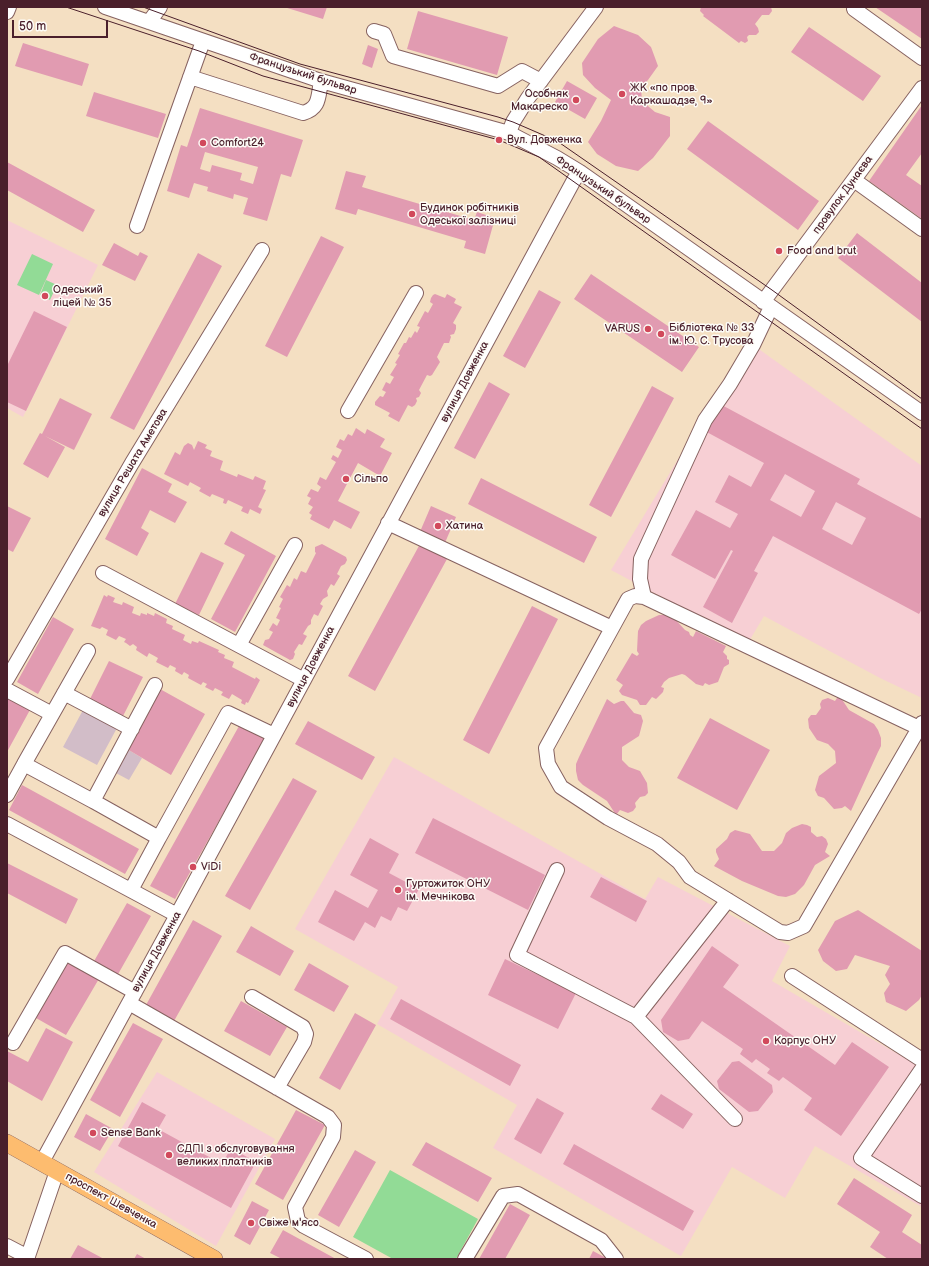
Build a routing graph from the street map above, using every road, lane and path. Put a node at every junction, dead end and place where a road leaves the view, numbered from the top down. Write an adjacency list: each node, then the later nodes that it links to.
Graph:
1 (10, 7): 6 (street)
2 (105, 7): 7 (street, Французький бульвар)
3 (160, 7): 7 (street)
4 (596, 7): 13 (street)
5 (854, 9): 10 (street)
6 (7, 12)
7 (149, 22): 9 (street, Французький бульвар)
8 (374, 31): 13 (street)
9 (203, 41): 11 (street); 12 (street, Французький бульвар)
10 (922, 58)
11 (190, 77): 12 (street); 18 (street)
12 (321, 81): 15 (street, Французький бульвар)
13 (541, 81): 15 (street)
14 (922, 88): 17 (street, провулок Дунаєва)
15 (509, 133): 16 (street, Французький бульвар)
16 (580, 172): 22 (street, Французький бульвар); 25 (street, вулиця Довженка)
17 (854, 180): 19 (street); 22 (street, провулок Дунаєва)
18 (137, 226)
19 (922, 229)
20 (262, 250): 32 (street, вулиця Решата Аметова)
21 (416, 293): 23 (street)
22 (767, 304): 24 (street, Французький бульвар); 28 (street, провулок Дунаєва)
23 (348, 411)
24 (922, 413)
25 (388, 524): 29 (street); 33 (street, вулиця Довженка)
26 (295, 545): 30 (street)
27 (103, 573): 30 (street)
28 (644, 597): 29 (street); 38 (street)
29 (612, 628): 48 (street)
30 (239, 645): 33 (street)
31 (88, 651): 36 (street)
32 (7, 678)
33 (304, 680): 40 (street, вулиця Довженка)
34 (155, 685): 39 (street)
35 (7, 690): 37 (street)
36 (64, 693): 37 (street); 39 (street)
37 (52, 714): 41 (street)
38 (921, 725): 48 (street)
39 (132, 729): 43 (street)
40 (274, 735): 45 (street); 49 (street, вулиця Довженка)
41 (24, 764): 42 (street); 43 (street)
42 (7, 794)
43 (93, 801): 45 (street)
44 (7, 824): 47 (street)
45 (158, 838): 47 (street)
46 (556, 870): 53 (street)
47 (131, 890): 49 (street)
48 (728, 900): 53 (street)
49 (177, 915): 52 (street, вулиця Довженка)
50 (792, 976): 55 (street)
51 (252, 997): 57 (street)
52 (132, 998): 54 (street); 57 (street); 60 (street, вулиця Довженка)
53 (636, 1017): 58 (street)
54 (15, 1044)
55 (922, 1060)
56 (922, 1070): 62 (street)
57 (277, 1088): 66 (street)
58 (735, 1119)
59 (7, 1143): 60 (main road, проспект Шевченка)
60 (42, 1162): 61 (main road, проспект Шевченка)
61 (57, 1171): 64 (street); 65 (main road, проспект Шевченка)
62 (922, 1196)
63 (7, 1246): 64 (street)
64 (28, 1258)
65 (214, 1259)
66 (366, 1259)
67 (465, 1259): 68 (street)
68 (616, 1259)

